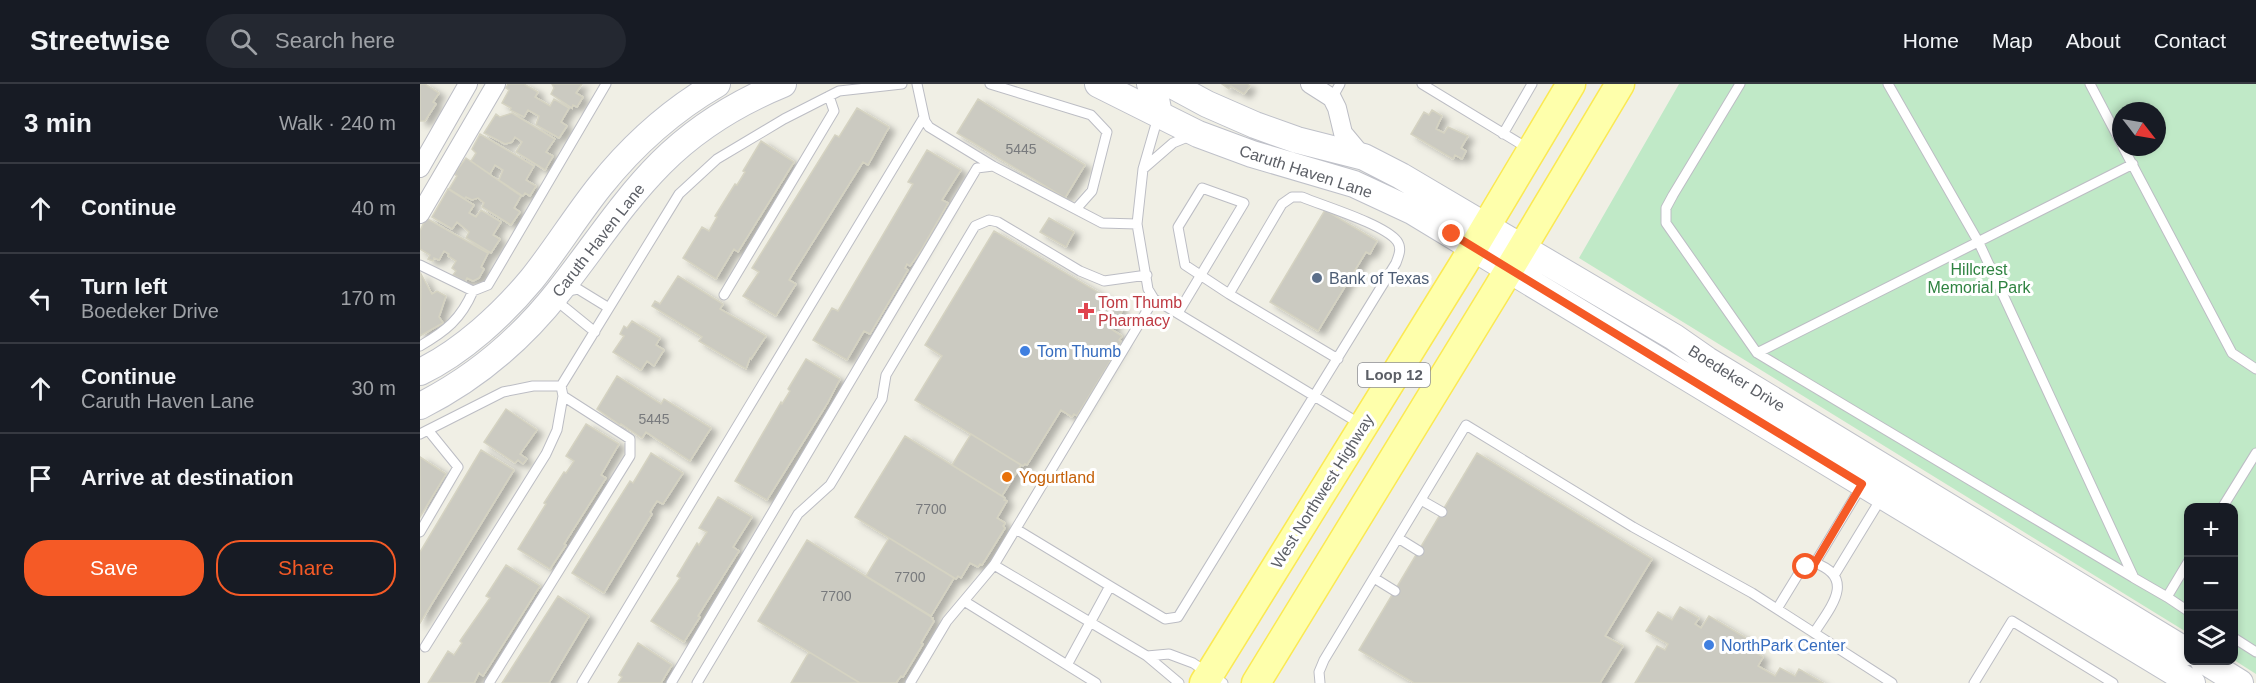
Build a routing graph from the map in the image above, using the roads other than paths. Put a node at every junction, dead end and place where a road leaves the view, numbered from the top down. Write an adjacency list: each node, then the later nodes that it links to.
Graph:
1 (468, 84): 30 (street)
2 (606, 84): 42 (lane)
3 (717, 84): 41 (main road, Caruth Haven Lane)
4 (783, 84): 43 (main road, Caruth Haven Lane)
5 (902, 84): 19 (lane)
6 (917, 84): 21 (lane)
7 (990, 84): 32 (lane)
8 (1098, 84): 20 (main road, Caruth Haven Lane)
9 (1150, 84): 20 (main road)
10 (1422, 84): 24 (lane)
11 (1533, 84): 24 (lane)
12 (1571, 84): 25 (main road, West Northwest Highway / Loop 12)
13 (1620, 84): 37 (main road, Loop 12)
14 (1740, 84): 51 (lane)
15 (1888, 84): 36 (lane)
16 (2090, 84): 22 (lane)
17 (491, 86): 33 (street)
18 (1326, 88): 27 (street)
19 (829, 96): 45 (lane); 47 (lane)
20 (1174, 96): 23 (main road, Caruth Haven Lane); 27 (main road, Caruth Haven Lane); 31 (lane)
21 (924, 117): 29 (lane); 91 (lane)
22 (2112, 125)
23 (1198, 134): 31 (lane); 35 (main road, Caruth Haven Lane)
24 (1503, 134): 25 (lane)
25 (1531, 151): 35 (main road, West Northwest Highway / Loop 12)
26 (2128, 156): 28 (lane)
27 (1364, 157): 35 (main road)
28 (2133, 164): 36 (lane); 53 (lane)
29 (993, 166): 32 (lane); 92 (lane)
30 (420, 168)
31 (1143, 169): 34 (lane)
32 (1076, 209): 34 (lane)
33 (420, 214)
34 (1137, 224): 39 (lane)
35 (1480, 237): 37 (main road, Caruth Haven Lane); 58 (main road, West Northwest Highway / Loop 12)
36 (1979, 243): 51 (lane); 73 (lane)
37 (1515, 259): 60 (main road, Boedeker Drive); 97 (main road, Loop 12)
38 (420, 264): 42 (lane)
39 (1147, 275): 46 (lane); 93 (lane)
40 (1200, 277): 40 (lane); 44 (lane); 48 (lane)
41 (532, 279): 43 (main road); 54 (main road, Caruth Haven Lane)
42 (472, 291): 50 (lane)
43 (558, 293): 47 (lane); 49 (lane); 57 (main road, Caruth Haven Lane)
44 (1229, 294): 52 (lane); 52 (lane)
45 (724, 295)
46 (1154, 299): 48 (lane); 64 (lane)
47 (609, 308): 49 (lane)
48 (1178, 314): 56 (lane)
49 (595, 332): 55 (lane)
50 (420, 346)
51 (1757, 353): 73 (lane)
52 (1338, 359): 56 (lane)
53 (2256, 369)
54 (420, 372)
55 (562, 391): 57 (lane); 83 (lane); 90 (lane)
56 (1315, 397): 58 (lane); 74 (lane)
57 (423, 423): 65 (lane)
58 (1362, 426): 89 (main road, West Northwest Highway / Loop 12)
59 (2256, 453): 62 (lane)
60 (1879, 479): 68 (lane); 71 (lane); 84 (main road, Boedeker Drive); 102 (main road, Boedeker Drive)
61 (1421, 500): 63 (lane); 66 (lane); 79 (lane)
62 (2225, 503)
63 (1442, 512)
64 (1016, 529): 69 (lane); 74 (lane)
65 (420, 532)
66 (1398, 538): 67 (lane); 72 (lane)
67 (1419, 551)
68 (1815, 563): 71 (lane); 79 (lane)
69 (994, 565): 77 (lane); 80 (lane)
70 (2184, 569): 76 (lane)
71 (1835, 574): 81 (lane)
72 (1374, 578): 75 (lane); 98 (lane)
73 (2134, 578): 76 (lane)
74 (1110, 586): 80 (lane)
75 (1395, 591)
76 (2167, 597): 78 (lane)
77 (964, 601): 87 (lane); 94 (lane)
78 (2184, 608)
79 (1777, 609): 81 (lane)
80 (1090, 623): 86 (lane); 87 (lane)
81 (1814, 633): 99 (lane)
82 (2238, 641): 85 (lane)
83 (425, 647)
84 (2184, 650)
85 (2256, 652)
86 (1148, 656): 89 (lane); 96 (lane)
87 (1067, 665): 95 (lane)
88 (2211, 665): 103 (main road)
89 (1212, 680)
90 (489, 683)
91 (582, 683)
92 (671, 683)
93 (697, 683)
94 (910, 683)
95 (1096, 683)
96 (1179, 683)
97 (1256, 683)
98 (1320, 683)
99 (1892, 683)
100 (1974, 683): 101 (lane)
101 (2113, 683)
102 (2192, 683)
103 (2240, 683)

